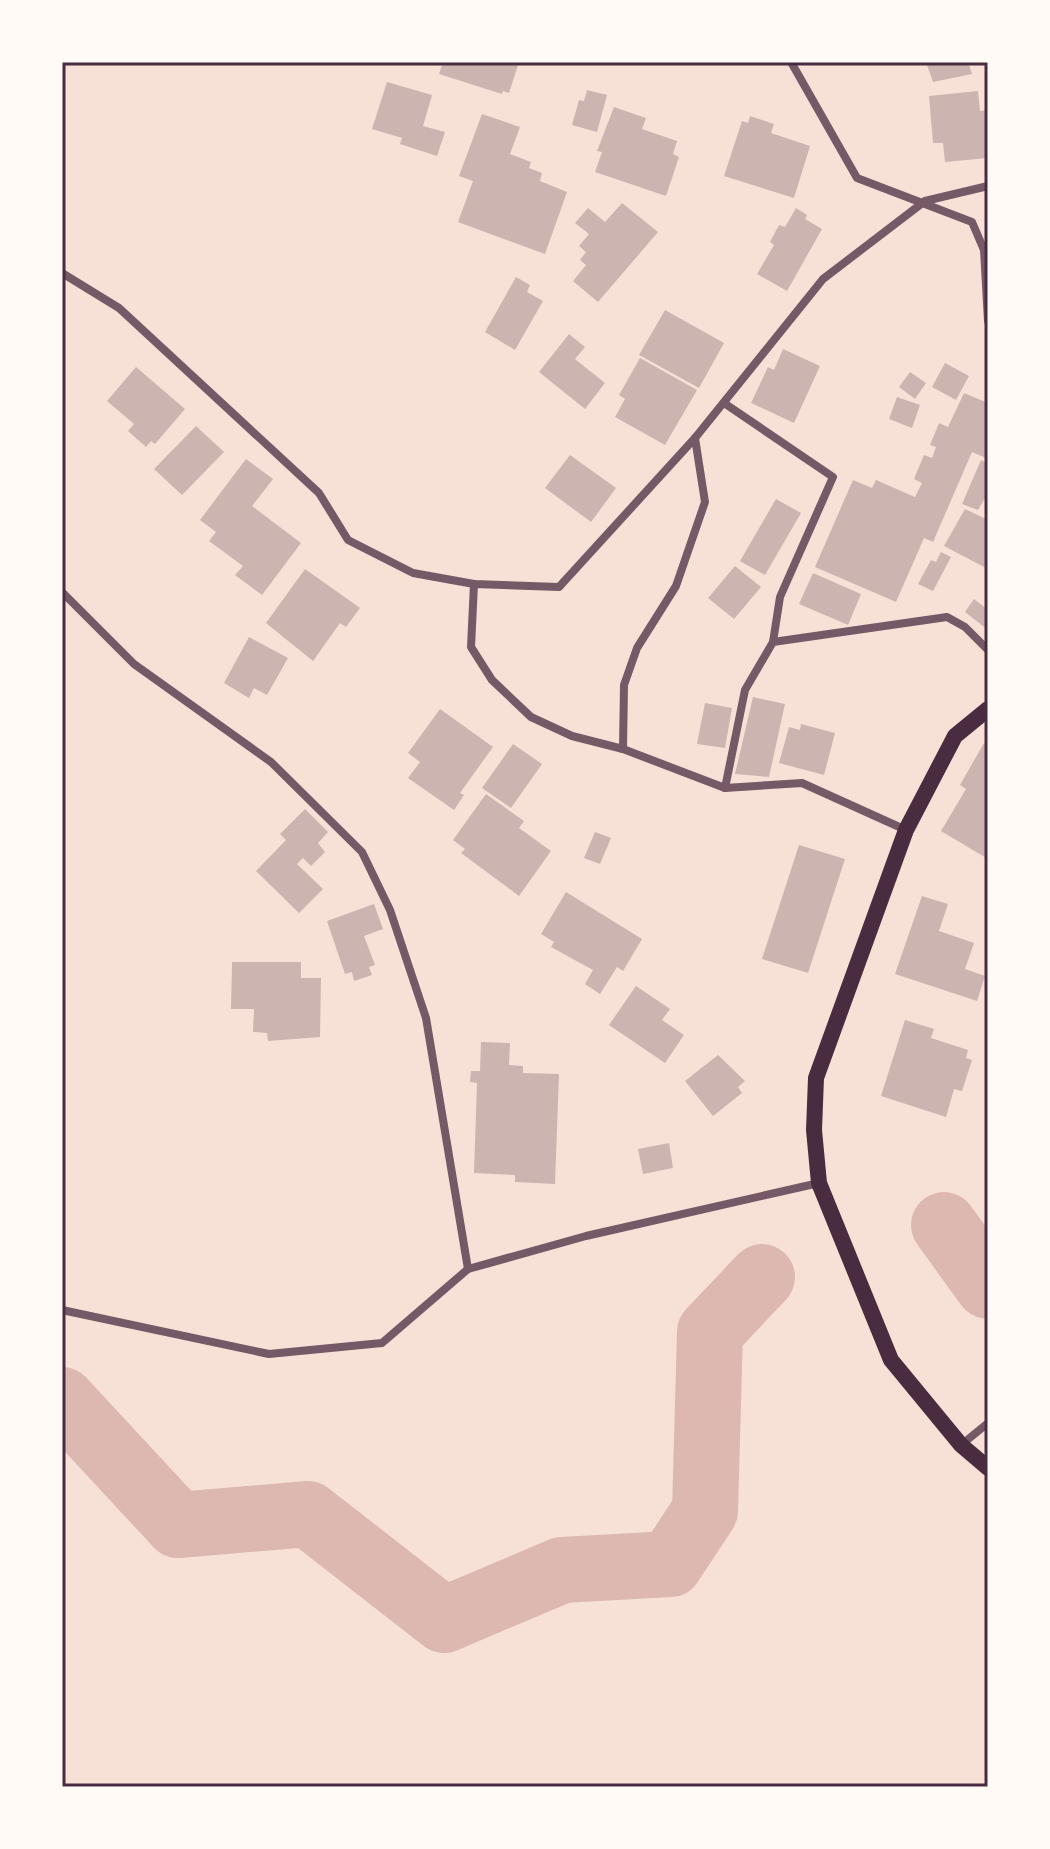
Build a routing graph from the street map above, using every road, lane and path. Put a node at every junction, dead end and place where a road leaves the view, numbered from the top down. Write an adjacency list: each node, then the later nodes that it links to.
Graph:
1 (791, 62): 3 (street)
2 (988, 186): 3 (street)
3 (925, 201): 5 (street); 6 (street)
4 (62, 273): 8 (street)
5 (988, 321)
6 (724, 403): 7 (street); 10 (street)
7 (695, 438): 8 (street); 13 (street)
8 (474, 584): 13 (street)
9 (62, 592): 17 (street)
10 (773, 642): 11 (street); 14 (street)
11 (988, 650)
12 (988, 709): 15 (main road)
13 (623, 749): 14 (street)
14 (725, 788): 15 (street)
15 (906, 830): 16 (main road)
16 (819, 1183): 17 (street); 20 (main road)
17 (468, 1269): 18 (street)
18 (62, 1310)
19 (988, 1423): 20 (street)
20 (961, 1445): 21 (main road)
21 (988, 1468)

